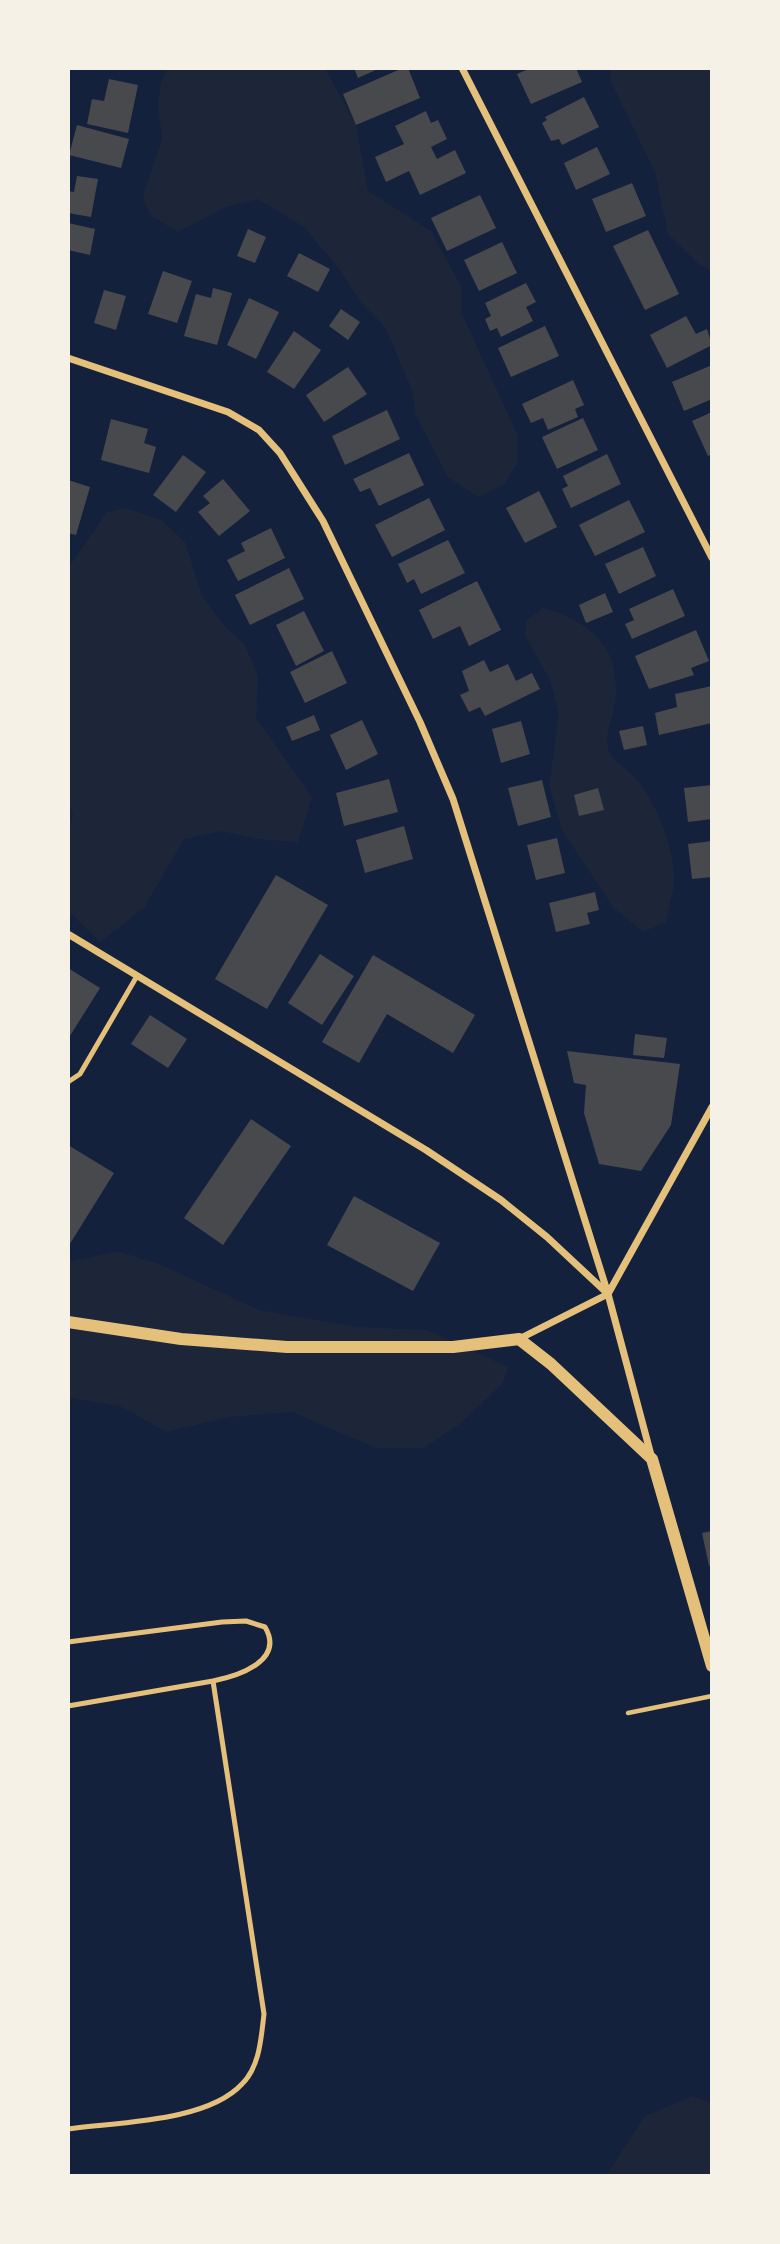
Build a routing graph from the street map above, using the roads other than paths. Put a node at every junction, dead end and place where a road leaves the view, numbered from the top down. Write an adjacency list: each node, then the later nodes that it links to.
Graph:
1 (462, 68): 3 (street)
2 (68, 358): 8 (street)
3 (712, 558)
4 (68, 934): 5 (street)
5 (137, 976): 6 (lane); 8 (street)
6 (68, 1082)
7 (712, 1107): 8 (street)
8 (608, 1294): 10 (street); 11 (street)
9 (68, 1322): 10 (street)
10 (519, 1339): 11 (street)
11 (652, 1459): 13 (street)
12 (68, 1642): 14 (lane)
13 (712, 1666)
14 (213, 1681): 15 (lane); 16 (lane)
15 (68, 1706)
16 (68, 2129)

